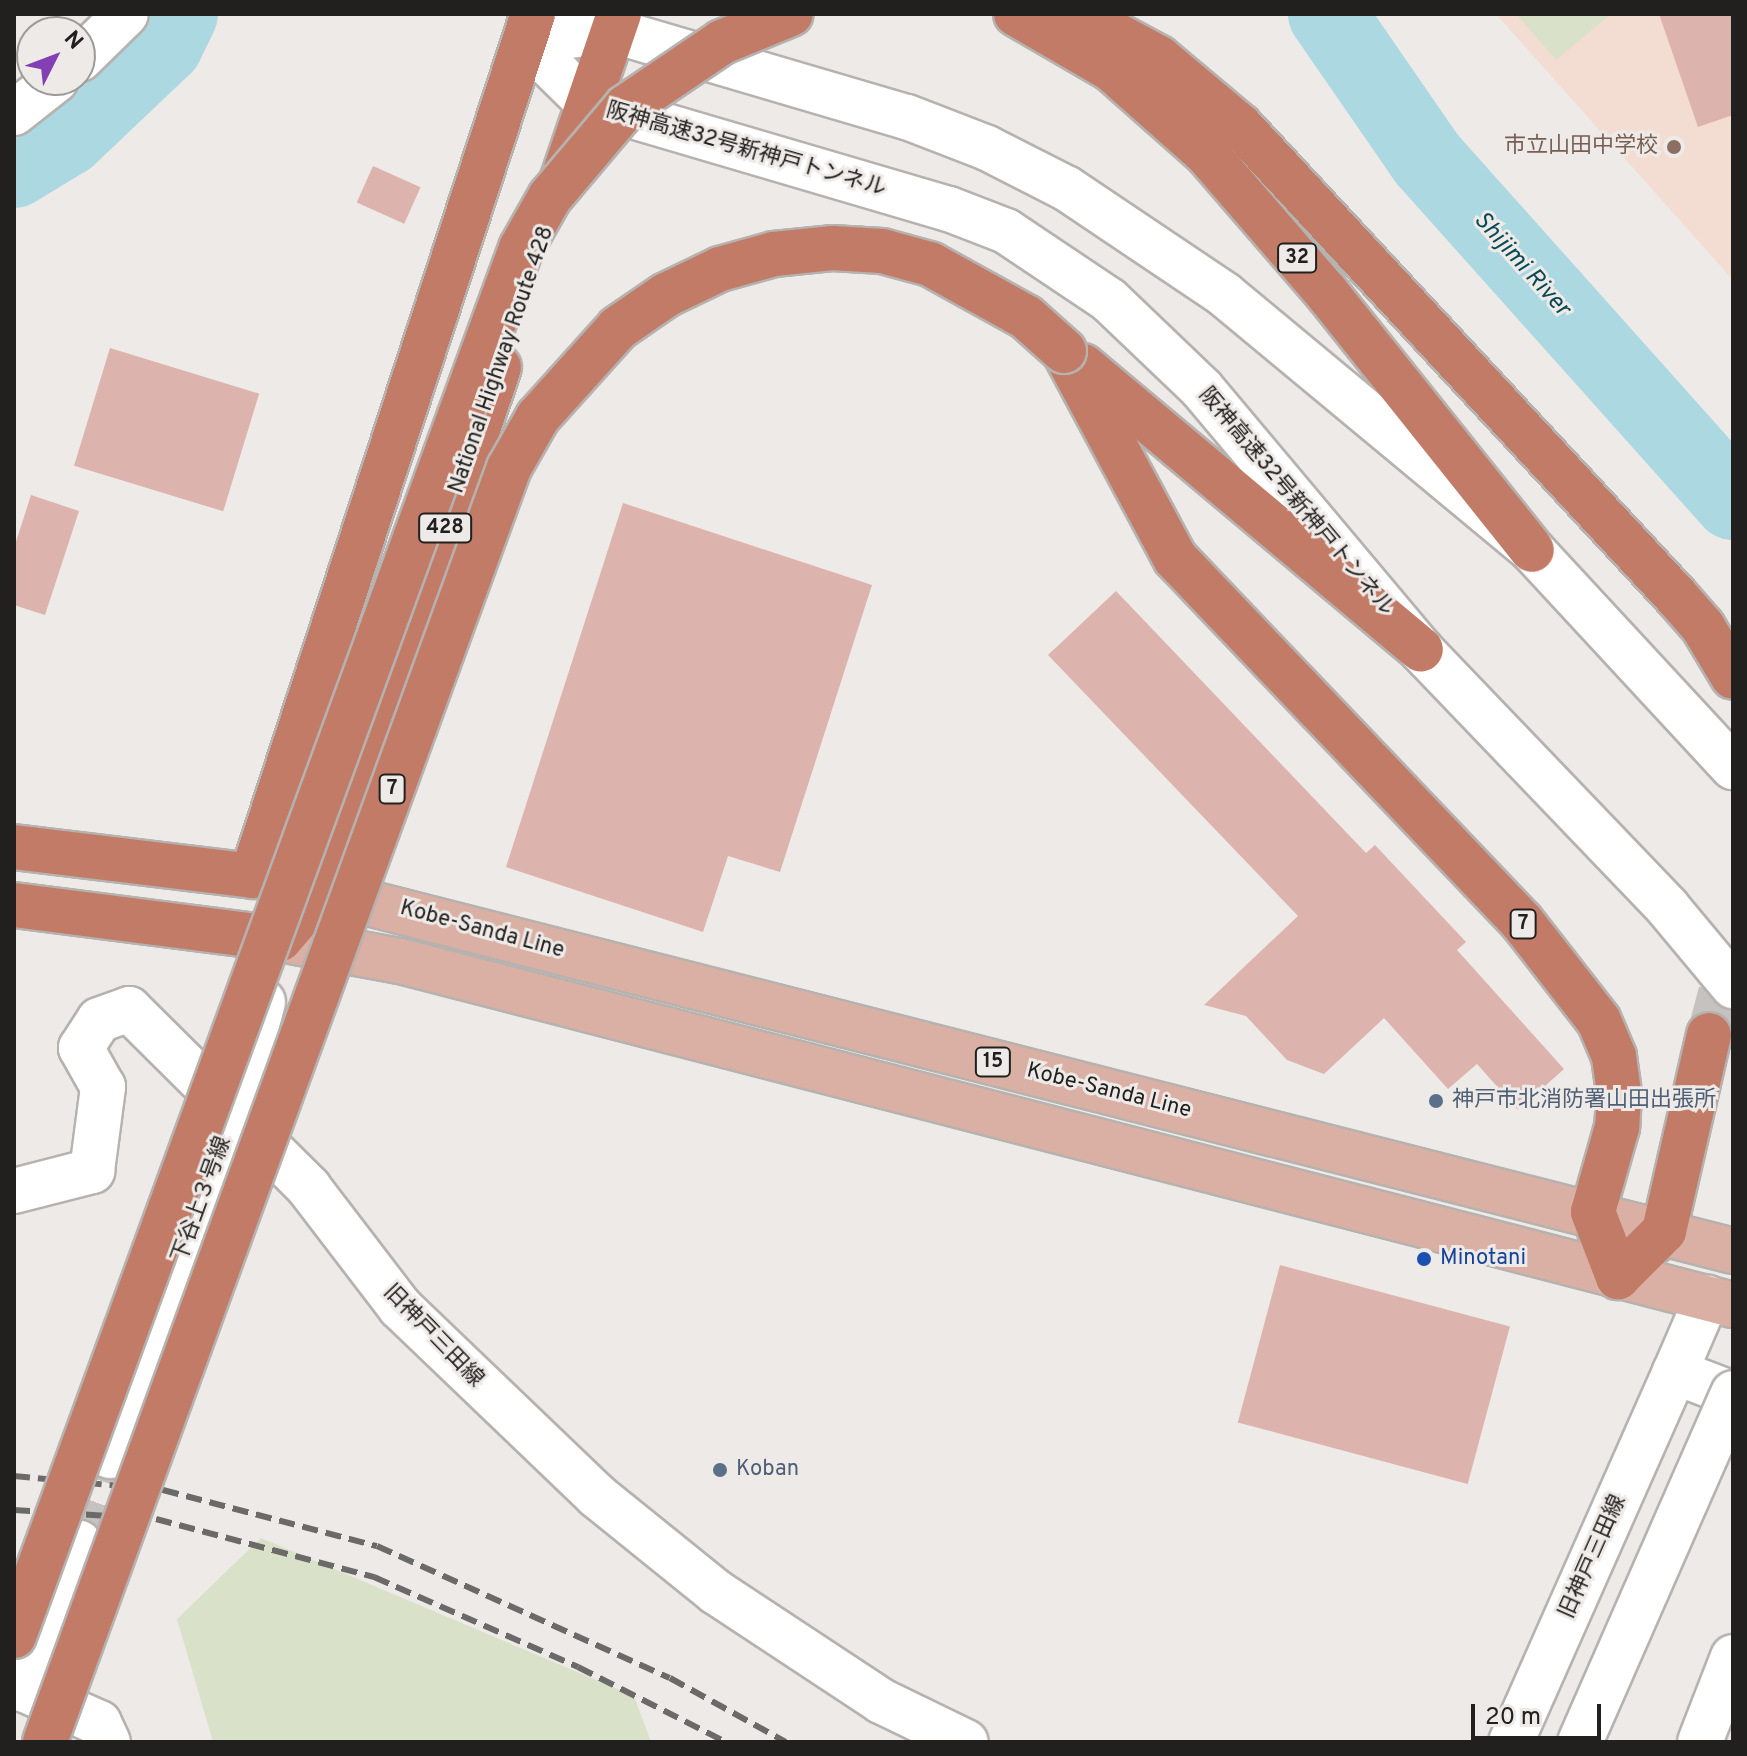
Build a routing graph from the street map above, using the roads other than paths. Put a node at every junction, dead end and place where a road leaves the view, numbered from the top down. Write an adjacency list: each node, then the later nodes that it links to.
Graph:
1 (126, 14): 7 (street)
2 (791, 14): 34 (highway, bridge)
3 (1016, 14): 12 (highway, 32)
4 (1078, 14): 14 (highway)
5 (616, 23): 6 (street, 32); 9 (highway, National Highway Route 428 / 428); 12 (street, 32)
6 (529, 28): 9 (street, 阪神高速32号新神戸トンネル); 17 (highway)
7 (96, 43)
8 (36, 96): 10 (street)
9 (588, 103): 13 (street, 阪神高速32号新神戸トンネル); 18 (highway, National Highway Route 428 / 428)
10 (14, 113)
11 (1064, 351): 13 (highway, 7); 25 (highway, 7); 37 (highway, 7, bridge)
12 (1532, 550): 15 (street, 32)
13 (1421, 650): 21 (street, 阪神高速32号新神戸トンネル)
14 (1733, 677)
15 (1733, 767)
16 (14, 847): 17 (highway)
17 (252, 876): 18 (main road, Kobe-Sanda Line / 15); 20 (street)
18 (322, 891): 20 (highway, National Highway Route 428 / 428); 25 (main road, Kobe-Sanda Line / 15)
19 (14, 905): 20 (highway)
20 (280, 939): 23 (street, 下谷上３号線); 28 (main road, 15)
21 (1733, 986)
22 (1709, 1035): 26 (highway)
23 (234, 1111): 24 (street, 旧神戸三田線); 32 (street, 下谷上３号線); 39 (street, 旧神戸三田線)
24 (14, 1191)
25 (1593, 1212): 26 (main road, Kobe-Sanda Line / 15); 28 (highway)
26 (1664, 1231): 27 (main road, Kobe-Sanda Line / 15); 28 (highway)
27 (1733, 1251)
28 (1618, 1277): 29 (main road, 15)
29 (1720, 1301): 30 (street, 旧神戸三田線)
30 (1675, 1372): 31 (street); 40 (street, 旧神戸三田線)
31 (1733, 1394): 41 (street, bridge)
32 (110, 1456)
33 (79, 1543): 36 (street)
34 (14, 1636)
35 (1733, 1657): 42 (street)
36 (20, 1688): 38 (street)
37 (45, 1742)
38 (108, 1742)
39 (966, 1742)
40 (1511, 1742)
41 (1580, 1742)
42 (1700, 1742)

